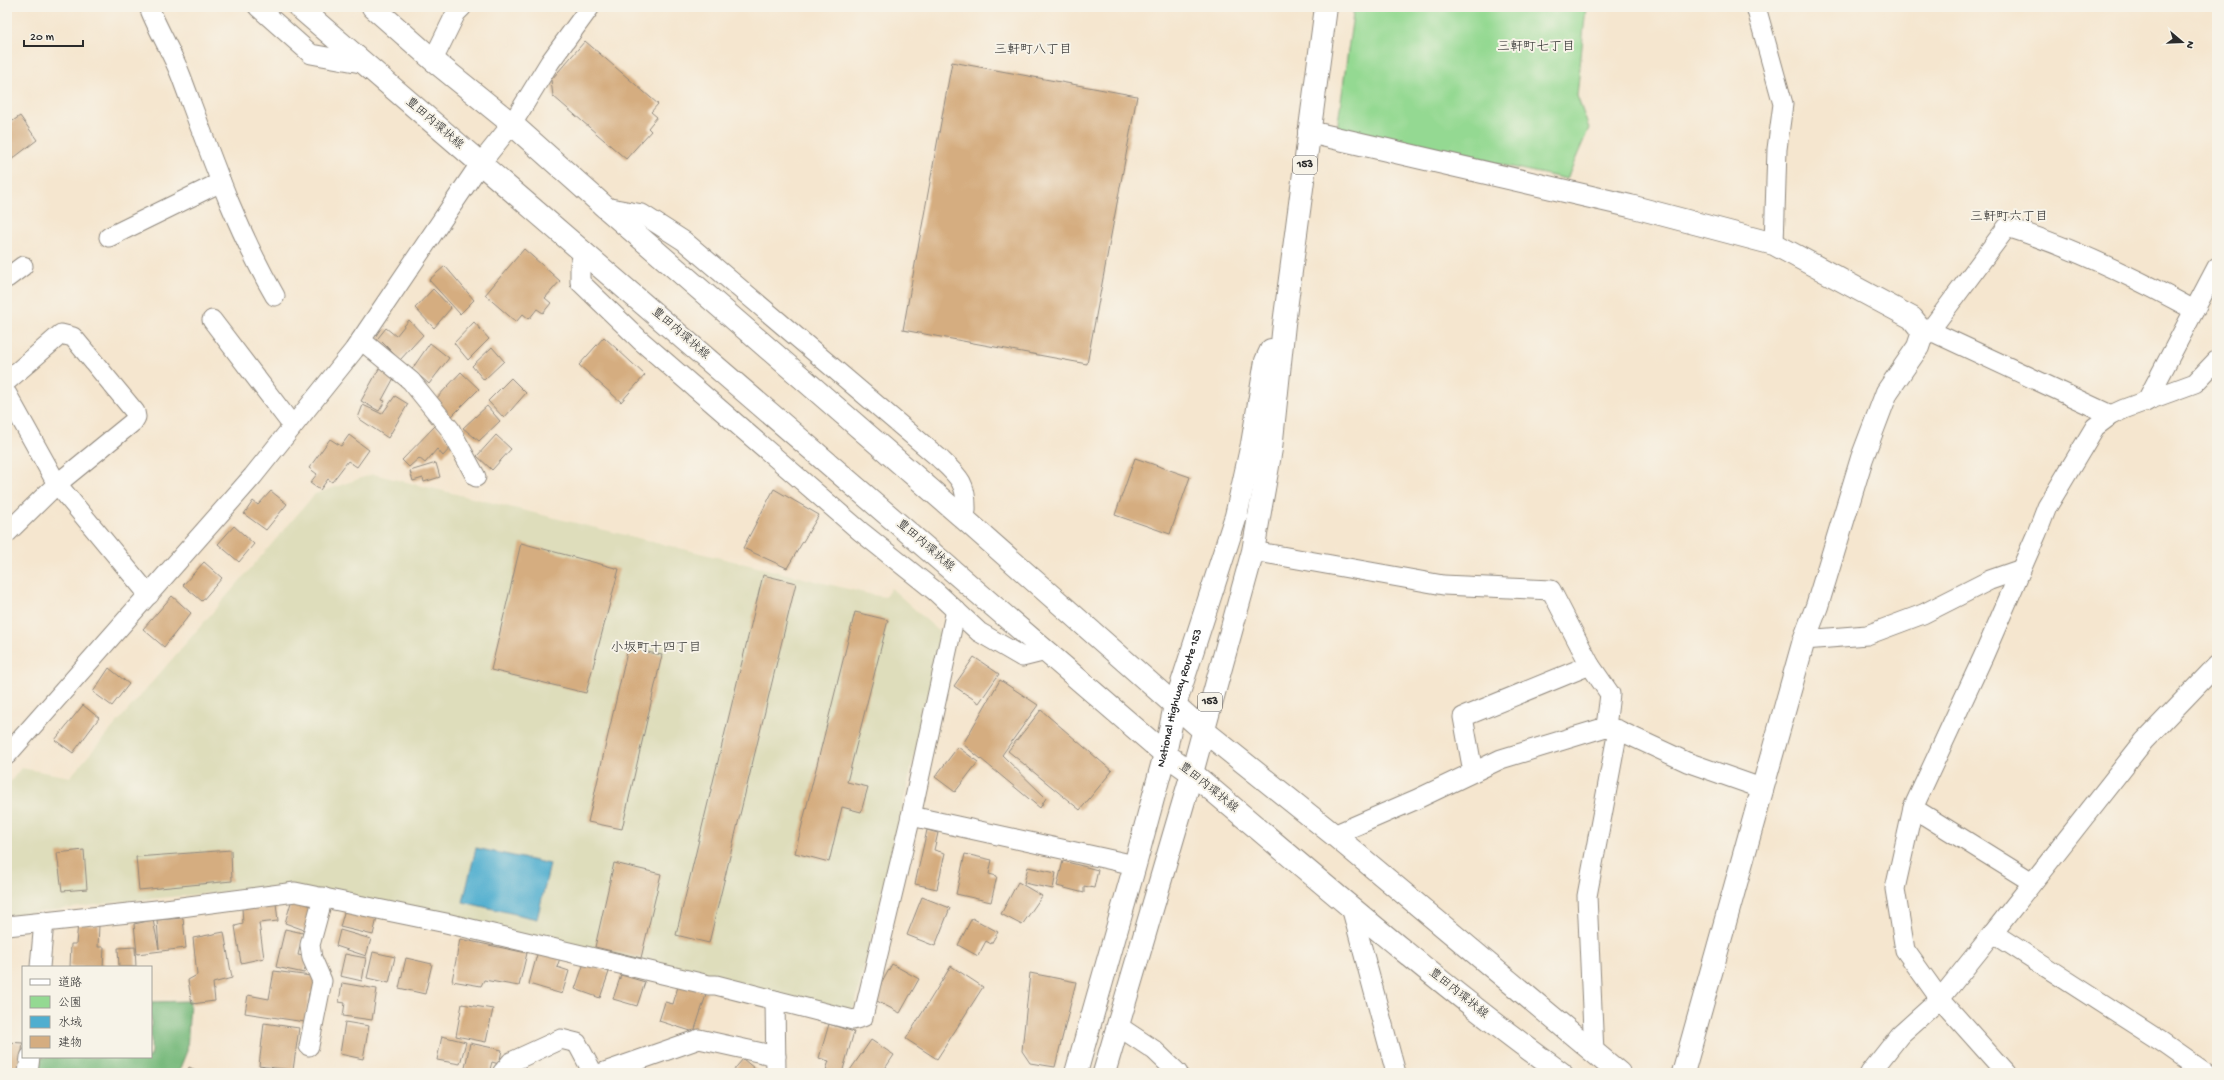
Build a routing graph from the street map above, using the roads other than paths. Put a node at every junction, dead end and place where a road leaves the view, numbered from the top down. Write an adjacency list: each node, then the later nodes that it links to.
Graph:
1 (149, 7): 14 (street)
2 (258, 7): 10 (street)
3 (299, 7): 10 (main road, 豊田内環状線)
4 (373, 7): 9 (main road)
5 (462, 7): 9 (street)
6 (590, 7): 11 (street)
7 (1326, 7): 12 (main road, National Highway Route 153 / 153)
8 (1756, 7): 17 (street)
9 (433, 60): 11 (main road)
10 (366, 64): 13 (main road, 豊田内環状線)
11 (512, 124): 13 (street); 15 (main road)
12 (1309, 132): 17 (main road); 25 (main road, National Highway Route 153 / 153)
13 (480, 164): 18 (main road, 豊田内環状線); 27 (street)
14 (221, 182): 16 (street); 22 (street)
15 (605, 207): 36 (main road); 36 (street)
16 (109, 237)
17 (1774, 244): 26 (main road)
18 (584, 251): 41 (street); 43 (main road, 豊田内環状線)
19 (23, 266): 21 (street)
20 (2217, 267): 23 (street)
21 (7, 278)
22 (275, 296)
23 (2194, 310): 26 (street); 31 (street)
24 (212, 320): 33 (street)
25 (1284, 324): 38 (main road, National Highway Route 153 / 153); 46 (main road, National Highway Route 153 / 153)
26 (1923, 332): 32 (street); 42 (main road)
27 (361, 340): 33 (street); 34 (street)
28 (2217, 360): 31 (street)
29 (7, 381): 35 (street)
30 (7, 394): 35 (street)
31 (2146, 402): 32 (street)
32 (2111, 415): 39 (street)
33 (292, 426): 40 (street)
34 (476, 477)
35 (57, 484): 37 (street); 40 (street)
36 (961, 516): 46 (main road)
37 (7, 533)
38 (1253, 551): 44 (street); 48 (main road, National Highway Route 153 / 153)
39 (2020, 570): 42 (street); 54 (street)
40 (149, 595): 49 (street)
41 (956, 610): 43 (street); 55 (street)
42 (1804, 640): 53 (main road)
43 (1046, 651): 50 (main road, 豊田内環状線)
44 (1590, 665): 47 (street); 51 (street)
45 (2217, 665): 58 (street)
46 (1175, 705): 48 (main road); 50 (main road, National Highway Route 153 / 153)
47 (1612, 729): 51 (street); 53 (street); 69 (street)
48 (1203, 730): 52 (main road, National Highway Route 153 / 153); 56 (main road)
49 (9, 749)
50 (1165, 754): 52 (main road, 豊田内環状線); 57 (main road, National Highway Route 153 / 153)
51 (1473, 772): 56 (street)
52 (1192, 773): 60 (main road, 豊田内環状線); 67 (main road, National Highway Route 153 / 153)
53 (1761, 788): 82 (main road)
54 (1913, 808): 58 (street); 65 (street)
55 (912, 816): 57 (street); 66 (street)
56 (1334, 835): 69 (main road)
57 (1135, 865): 76 (main road, National Highway Route 153 / 153)
58 (2032, 882): 63 (street)
59 (323, 897): 61 (street); 66 (street); 68 (street)
60 (1351, 907): 79 (street); 80 (main road, 豊田内環状線)
61 (44, 921): 62 (street); 64 (street)
62 (7, 926)
63 (1993, 933): 65 (street); 85 (street)
64 (40, 966)
65 (1940, 999): 83 (street); 84 (street)
66 (775, 1000): 71 (street)
67 (1118, 1026): 77 (main road, National Highway Route 153 / 153); 78 (street)
68 (309, 1046)
69 (1594, 1053): 81 (main road)
70 (30, 1058): 72 (street)
71 (776, 1064): 75 (street)
72 (28, 1073)
73 (502, 1073): 74 (street)
74 (593, 1073)
75 (602, 1073)
76 (1076, 1073)
77 (1104, 1073)
78 (1178, 1073)
79 (1396, 1073)
80 (1561, 1073)
81 (1619, 1073)
82 (1683, 1073)
83 (1870, 1073)
84 (2006, 1073)
85 (2206, 1073)

